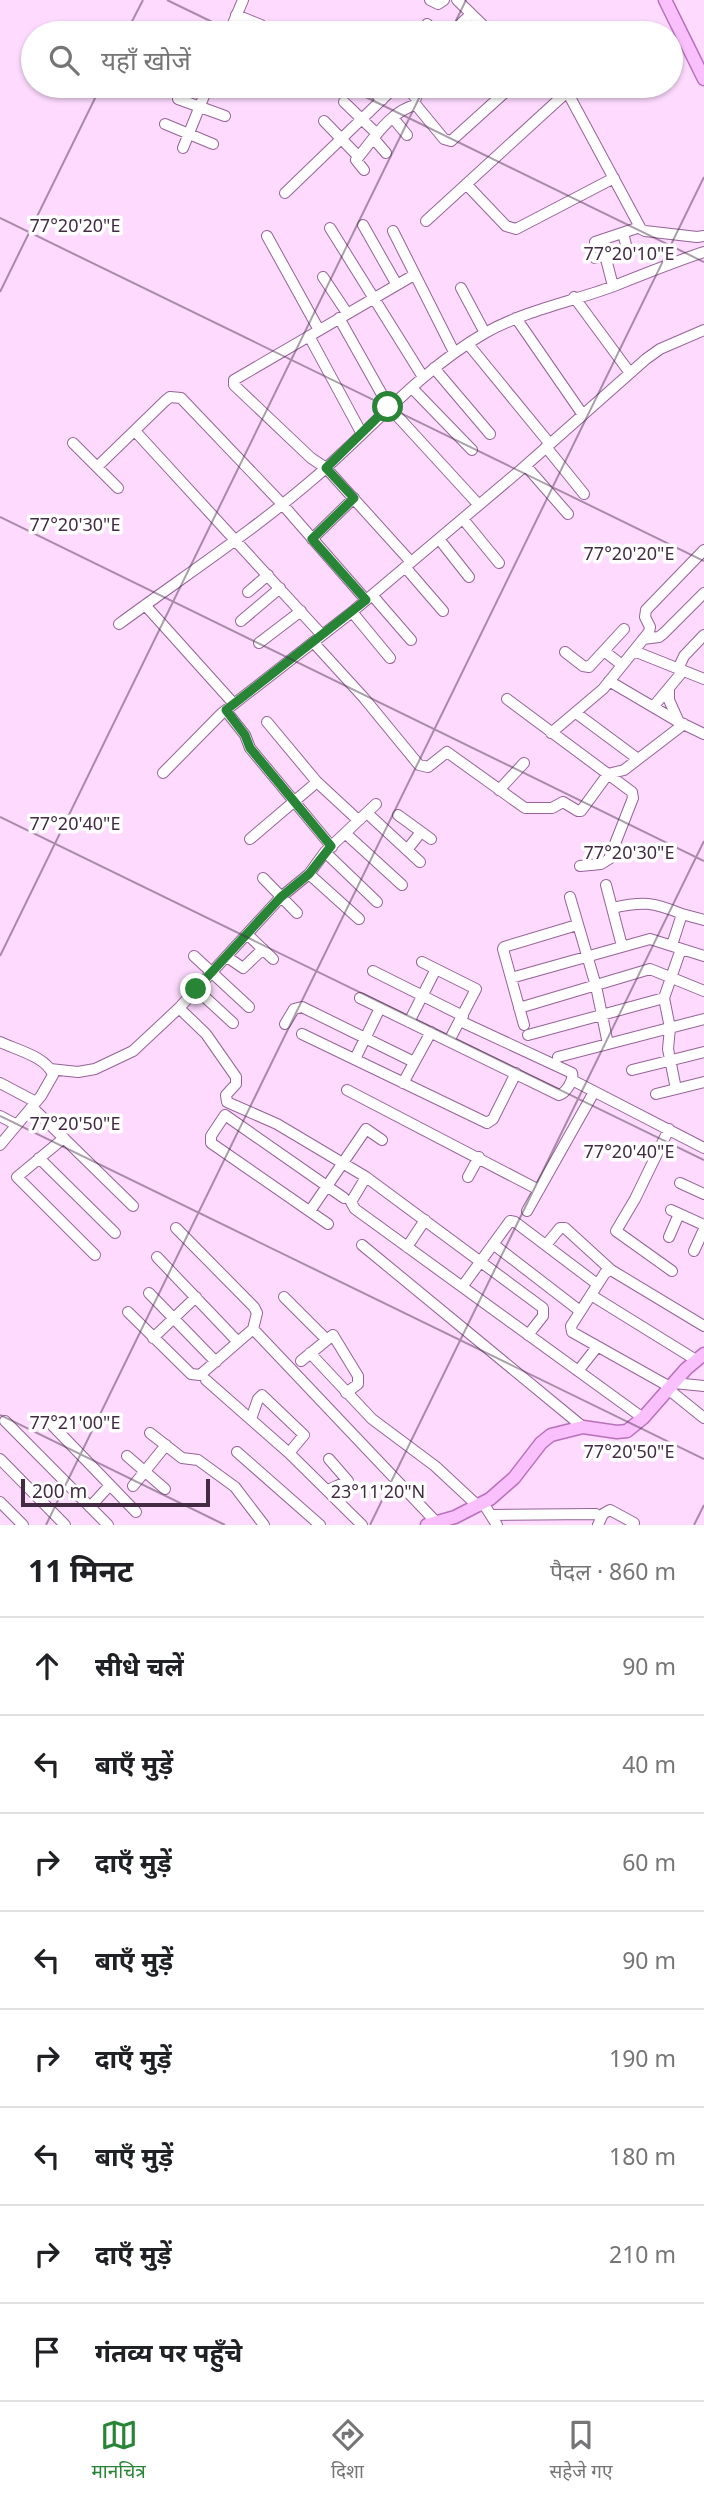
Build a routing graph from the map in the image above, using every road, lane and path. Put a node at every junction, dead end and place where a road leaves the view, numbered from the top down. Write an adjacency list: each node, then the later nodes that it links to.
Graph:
1 (243, 0): 7 (street)
2 (430, 0): 3 (street)
3 (444, 0)
4 (457, 0): 6 (street)
5 (664, 0): 12 (main road)
6 (471, 14): 10 (street); 11 (street)
7 (236, 15): 8 (street); 9 (street)
8 (234, 21)
9 (251, 21)
10 (464, 21)
11 (478, 21)
12 (675, 21)
13 (683, 38): 14 (main road)
14 (704, 79)
15 (203, 98): 22 (street)
16 (499, 98): 24 (street)
17 (557, 98): 38 (street)
18 (571, 98): 37 (street)
19 (177, 99): 22 (street)
20 (382, 100): 25 (street)
21 (344, 102): 25 (street)
22 (200, 107): 23 (street); 28 (street)
23 (225, 116)
24 (393, 118): 29 (street); 30 (street)
25 (362, 119): 29 (street); 31 (street)
26 (324, 121): 31 (street)
27 (165, 124): 28 (street)
28 (189, 134): 32 (street); 33 (street)
29 (374, 135): 35 (street); 36 (street)
30 (407, 135)
31 (341, 138): 34 (street); 39 (street)
32 (213, 144)
33 (183, 148)
34 (355, 152)
35 (387, 153)
36 (364, 170)
37 (614, 178): 38 (street); 42 (street)
38 (466, 184): 40 (street)
39 (285, 193)
40 (426, 221)
41 (363, 225): 52 (street)
42 (640, 227): 45 (street); 47 (street)
43 (330, 228): 56 (street)
44 (393, 231): 50 (street)
45 (623, 233): 48 (street); 53 (street)
46 (267, 236): 59 (street)
47 (704, 236)
48 (595, 242)
49 (704, 252): 53 (street)
50 (414, 275): 52 (street); 64 (street)
51 (323, 276): 57 (street)
52 (397, 285): 56 (street)
53 (613, 286): 55 (street)
54 (461, 288): 61 (street)
55 (574, 297): 58 (street); 66 (street)
56 (373, 298): 57 (street); 67 (street)
57 (343, 315): 59 (street); 69 (street)
58 (516, 318): 61 (street); 70 (street)
59 (319, 330): 62 (street)
60 (704, 330): 66 (street)
61 (485, 333): 63 (street)
62 (309, 336): 73 (street); 79 (street)
63 (468, 344): 64 (street); 75 (street)
64 (454, 352): 65 (street)
65 (434, 368): 67 (street); 72 (street)
66 (630, 373): 70 (street)
67 (423, 377): 68 (street)
68 (412, 388): 69 (street); 76 (street)
69 (388, 407): 73 (street); 84 (street)
70 (583, 415): 75 (street)
71 (135, 431): 78 (street); 83 (street); 89 (street)
72 (490, 433)
73 (362, 434): 79 (street)
74 (73, 443): 78 (street)
75 (548, 446): 77 (street); 81 (street)
76 (472, 450)
77 (526, 466): 84 (street); 85 (street)
78 (97, 467): 80 (street)
79 (326, 468): 82 (street); 83 (street)
80 (118, 488)
81 (584, 494)
82 (354, 498): 87 (street); 92 (street)
83 (283, 505): 87 (street); 89 (street)
84 (478, 505): 86 (street)
85 (568, 514)
86 (463, 519): 88 (street); 91 (street)
87 (312, 539): 98 (street)
88 (439, 539): 92 (street); 94 (street)
89 (237, 540): 93 (street); 99 (street)
90 (704, 550): 108 (street)
91 (499, 562)
92 (408, 564): 98 (street); 101 (street)
93 (268, 575): 95 (street); 96 (street)
94 (469, 578)
95 (280, 588): 100 (street); 103 (street)
96 (248, 592)
97 (704, 593): 108 (street)
98 (369, 597): 102 (street); 109 (street)
99 (145, 605): 104 (street); 121 (street)
100 (301, 611): 107 (street); 110 (street)
101 (443, 611)
102 (352, 612): 107 (street); 114 (street)
103 (240, 621)
104 (119, 624)
105 (624, 629): 112 (street)
106 (704, 635): 116 (street)
107 (318, 638): 121 (street); 133 (street)
108 (643, 639): 111 (street)
109 (411, 640)
110 (259, 643)
111 (634, 650): 115 (street); 116 (street)
112 (604, 651): 113 (street); 115 (street)
113 (565, 652)
114 (390, 658)
115 (622, 664): 118 (street)
116 (680, 670): 117 (street); 119 (street)
117 (704, 679)
118 (609, 681): 122 (street); 123 (street)
119 (668, 688): 122 (street); 125 (street)
120 (507, 699): 126 (street)
121 (230, 707): 130 (street); 134 (street)
122 (653, 707): 125 (street)
123 (576, 713): 126 (street); 128 (street)
124 (267, 722): 132 (street)
125 (682, 723): 127 (street); 128 (street)
126 (551, 733): 131 (street)
127 (704, 734)
128 (638, 759): 131 (street)
129 (524, 763): 133 (street)
130 (163, 773)
131 (608, 774): 133 (street); 145 (street)
132 (317, 782): 134 (street); 137 (street)
133 (499, 790)
134 (293, 802): 140 (street); 142 (street)
135 (376, 804): 137 (street)
136 (398, 815): 138 (street)
137 (363, 817): 139 (street); 143 (street)
138 (421, 832): 141 (street); 143 (street)
139 (345, 833): 142 (street); 148 (street)
140 (250, 839)
141 (431, 839)
142 (328, 849): 146 (street); 152 (street)
143 (407, 850): 144 (street)
144 (419, 862)
145 (580, 866)
146 (309, 874): 150 (street); 156 (street)
147 (263, 878): 150 (street)
148 (402, 885)
149 (606, 885): 153 (street)
150 (281, 897): 154 (street); 159 (street)
151 (570, 897): 158 (street)
152 (377, 902)
153 (612, 908): 155 (street); 160 (street)
154 (298, 913)
155 (682, 914): 157 (street); 161 (street)
156 (359, 919)
157 (704, 920)
158 (577, 925): 163 (street); 173 (street)
159 (247, 934): 162 (street); 166 (street)
160 (622, 946): 161 (street); 163 (street)
161 (677, 947): 165 (street); 172 (street)
162 (263, 949): 166 (street); 167 (street)
163 (587, 955): 173 (street); 174 (street)
164 (194, 956): 171 (street)
165 (704, 956)
166 (227, 957): 171 (street)
167 (273, 959)
168 (422, 962): 169 (street)
169 (436, 969): 177 (street); 185 (street)
170 (373, 971): 177 (street)
171 (212, 973): 175 (street); 180 (street)
172 (670, 977): 174 (street); 176 (street); 179 (street)
173 (511, 978): 183 (street)
174 (596, 986): 183 (street); 184 (street)
175 (196, 989): 181 (street); 188 (street)
176 (704, 991)
177 (422, 996): 185 (street); 187 (street)
178 (360, 998): 182 (street)
179 (663, 998): 184 (street); 190 (street)
180 (248, 1007)
181 (178, 1008): 202 (street); 223 (street)
182 (380, 1008): 187 (street); 193 (street)
183 (519, 1008): 184 (street)
184 (602, 1014): 196 (street)
185 (461, 1019): 194 (street); 205 (street)
186 (704, 1019): 190 (street)
187 (409, 1022): 191 (street)
188 (233, 1023)
189 (285, 1024): 193 (street)
190 (670, 1028): 196 (street); 200 (street)
191 (431, 1032): 194 (street); 201 (street)
192 (302, 1034): 199 (street)
193 (365, 1038): 199 (street); 201 (street)
194 (449, 1041): 204 (street)
195 (0, 1042): 202 (street)
196 (608, 1044): 198 (street)
197 (704, 1052): 200 (street)
198 (558, 1057)
199 (355, 1059): 208 (street)
200 (669, 1060): 203 (street); 209 (street)
201 (414, 1062): 208 (street)
202 (50, 1069): 213 (street)
203 (632, 1070)
204 (516, 1073): 205 (street); 208 (street)
205 (572, 1080): 211 (street)
206 (704, 1082): 209 (street)
207 (0, 1083): 213 (street)
208 (403, 1083)
209 (676, 1089): 212 (street)
210 (347, 1090): 221 (street)
211 (594, 1092): 216 (street); 228 (street)
212 (656, 1094)
213 (34, 1105): 215 (street); 217 (street)
214 (0, 1116): 215 (street)
215 (17, 1125): 219 (street)
216 (668, 1129): 220 (street); 250 (street)
217 (64, 1138): 222 (street); 231 (street)
218 (382, 1140): 223 (street)
219 (0, 1145)
220 (704, 1148)
221 (479, 1157): 225 (street); 228 (street)
222 (39, 1158): 239 (street); 246 (street)
223 (343, 1163): 224 (street); 227 (street)
224 (366, 1177): 235 (street); 244 (street)
225 (468, 1177)
226 (680, 1183): 229 (street)
227 (327, 1186): 230 (street); 232 (street); 232 (street)
228 (539, 1191): 233 (street)
229 (704, 1194)
230 (344, 1198)
231 (134, 1206)
232 (310, 1211): 236 (street)
233 (527, 1211)
234 (704, 1211): 237 (street)
235 (425, 1220): 244 (street); 248 (street)
236 (328, 1224)
237 (702, 1226): 240 (street); 245 (street)
238 (177, 1228): 261 (street)
239 (115, 1233)
240 (669, 1237)
241 (493, 1244): 243 (street); 248 (street); 257 (street)
242 (362, 1245): 281 (street)
243 (546, 1245): 249 (street); 251 (street)
244 (407, 1247): 252 (street)
245 (694, 1251)
246 (95, 1255)
247 (156, 1257): 255 (street)
248 (481, 1260): 252 (street); 262 (street)
249 (611, 1269): 251 (street); 260 (street)
250 (672, 1271)
251 (597, 1284): 254 (street)
252 (462, 1287): 262 (street)
253 (149, 1293): 259 (street)
254 (591, 1295): 257 (street); 268 (street)
255 (196, 1297): 259 (street); 265 (street)
256 (285, 1297): 264 (street)
257 (580, 1311): 266 (street)
258 (128, 1312): 263 (street)
259 (174, 1318): 263 (street); 270 (street)
260 (704, 1326)
261 (253, 1329): 265 (street); 300 (street)
262 (528, 1335): 271 (street)
263 (153, 1338): 270 (street)
264 (326, 1339): 267 (street); 275 (street)
265 (238, 1342): 270 (street)
266 (597, 1346): 271 (street); 273 (street)
267 (310, 1353): 269 (street); 275 (street)
268 (700, 1357): 273 (main road)
269 (301, 1361)
270 (216, 1362)
271 (578, 1371): 276 (street)
272 (206, 1380): 278 (street)
273 (670, 1386): 274 (street); 276 (main road); 277 (street)
274 (704, 1386)
275 (346, 1393): 295 (street)
276 (643, 1418): 281 (main road)
277 (704, 1418)
278 (251, 1419): 285 (street); 285 (street)
279 (5, 1421): 296 (street)
280 (51, 1424): 290 (street)
281 (583, 1427): 295 (main road)
282 (150, 1433): 283 (street)
283 (166, 1445): 289 (street); 305 (street)
284 (237, 1452): 306 (street)
285 (289, 1454): 293 (street)
286 (127, 1456): 289 (street)
287 (0, 1459): 303 (street)
288 (329, 1459): 293 (street)
289 (144, 1471): 291 (street); 292 (street)
290 (110, 1485): 296 (street); 297 (street)
291 (132, 1486)
292 (166, 1489)
293 (328, 1490): 307 (street)
294 (0, 1502): 302 (street)
295 (481, 1505): 299 (street); 300 (main road)
296 (90, 1507): 304 (street)
297 (136, 1512)
298 (596, 1514): 299 (street)
299 (494, 1520)
300 (438, 1523)
301 (634, 1523): 308 (street)
302 (23, 1525)
303 (65, 1525)
304 (108, 1525)
305 (264, 1525)
306 (320, 1525)
307 (362, 1525)
308 (598, 1525)

